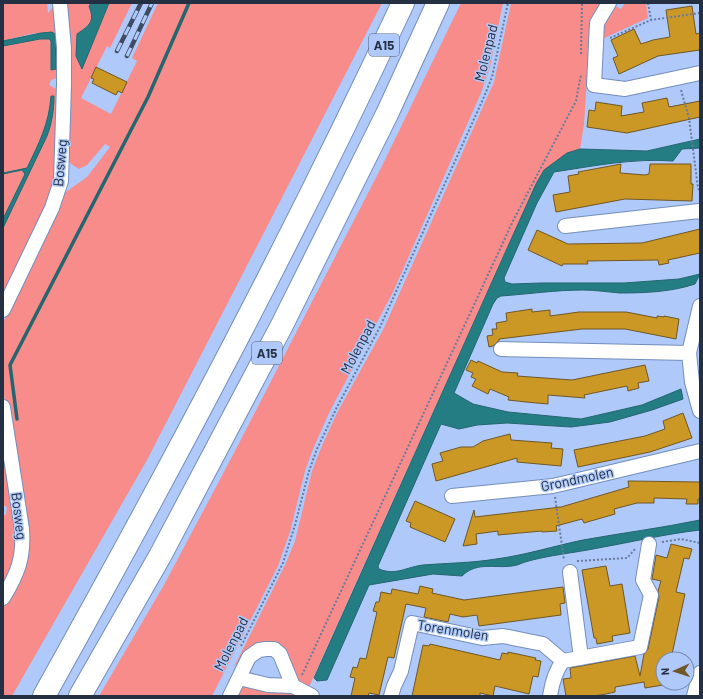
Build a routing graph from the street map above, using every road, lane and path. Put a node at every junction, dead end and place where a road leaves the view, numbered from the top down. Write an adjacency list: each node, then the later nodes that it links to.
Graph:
1 (60, 3): 18 (street, Bosweg)
2 (403, 3): 38 (highway, A15)
3 (438, 3): 39 (highway, A15)
4 (508, 3): 32 (path, Molenpad)
5 (582, 3): 11 (path)
6 (609, 3): 10 (street)
7 (648, 3): 9 (path)
8 (700, 13): 9 (path)
9 (650, 20): 10 (path)
10 (596, 45): 14 (street)
11 (581, 56)
12 (581, 72): 37 (path)
13 (700, 73): 14 (street)
14 (678, 78): 15 (path)
15 (700, 193)
16 (700, 211): 17 (street)
17 (565, 226)
18 (3, 310)
19 (699, 312): 21 (street)
20 (501, 349): 21 (street)
21 (689, 353): 23 (street)
22 (3, 407): 31 (street, Bosweg)
23 (700, 411)
24 (700, 451): 25 (street, Grondmolen)
25 (553, 486): 26 (street, Grondmolen); 29 (path)
26 (452, 496)
27 (700, 543): 28 (path)
28 (649, 544): 30 (path); 33 (street)
29 (563, 555)
30 (571, 567): 33 (street)
31 (3, 598)
32 (238, 652)
33 (581, 658): 34 (street)
34 (563, 661): 42 (street, Torenmolen); 43 (street)
35 (700, 673): 44 (street)
36 (239, 678): 37 (street); 37 (street); 40 (street)
37 (295, 687): 41 (street)
38 (44, 696)
39 (80, 696)
40 (230, 696)
41 (312, 696)
42 (391, 696)
43 (550, 696)
44 (694, 696)

